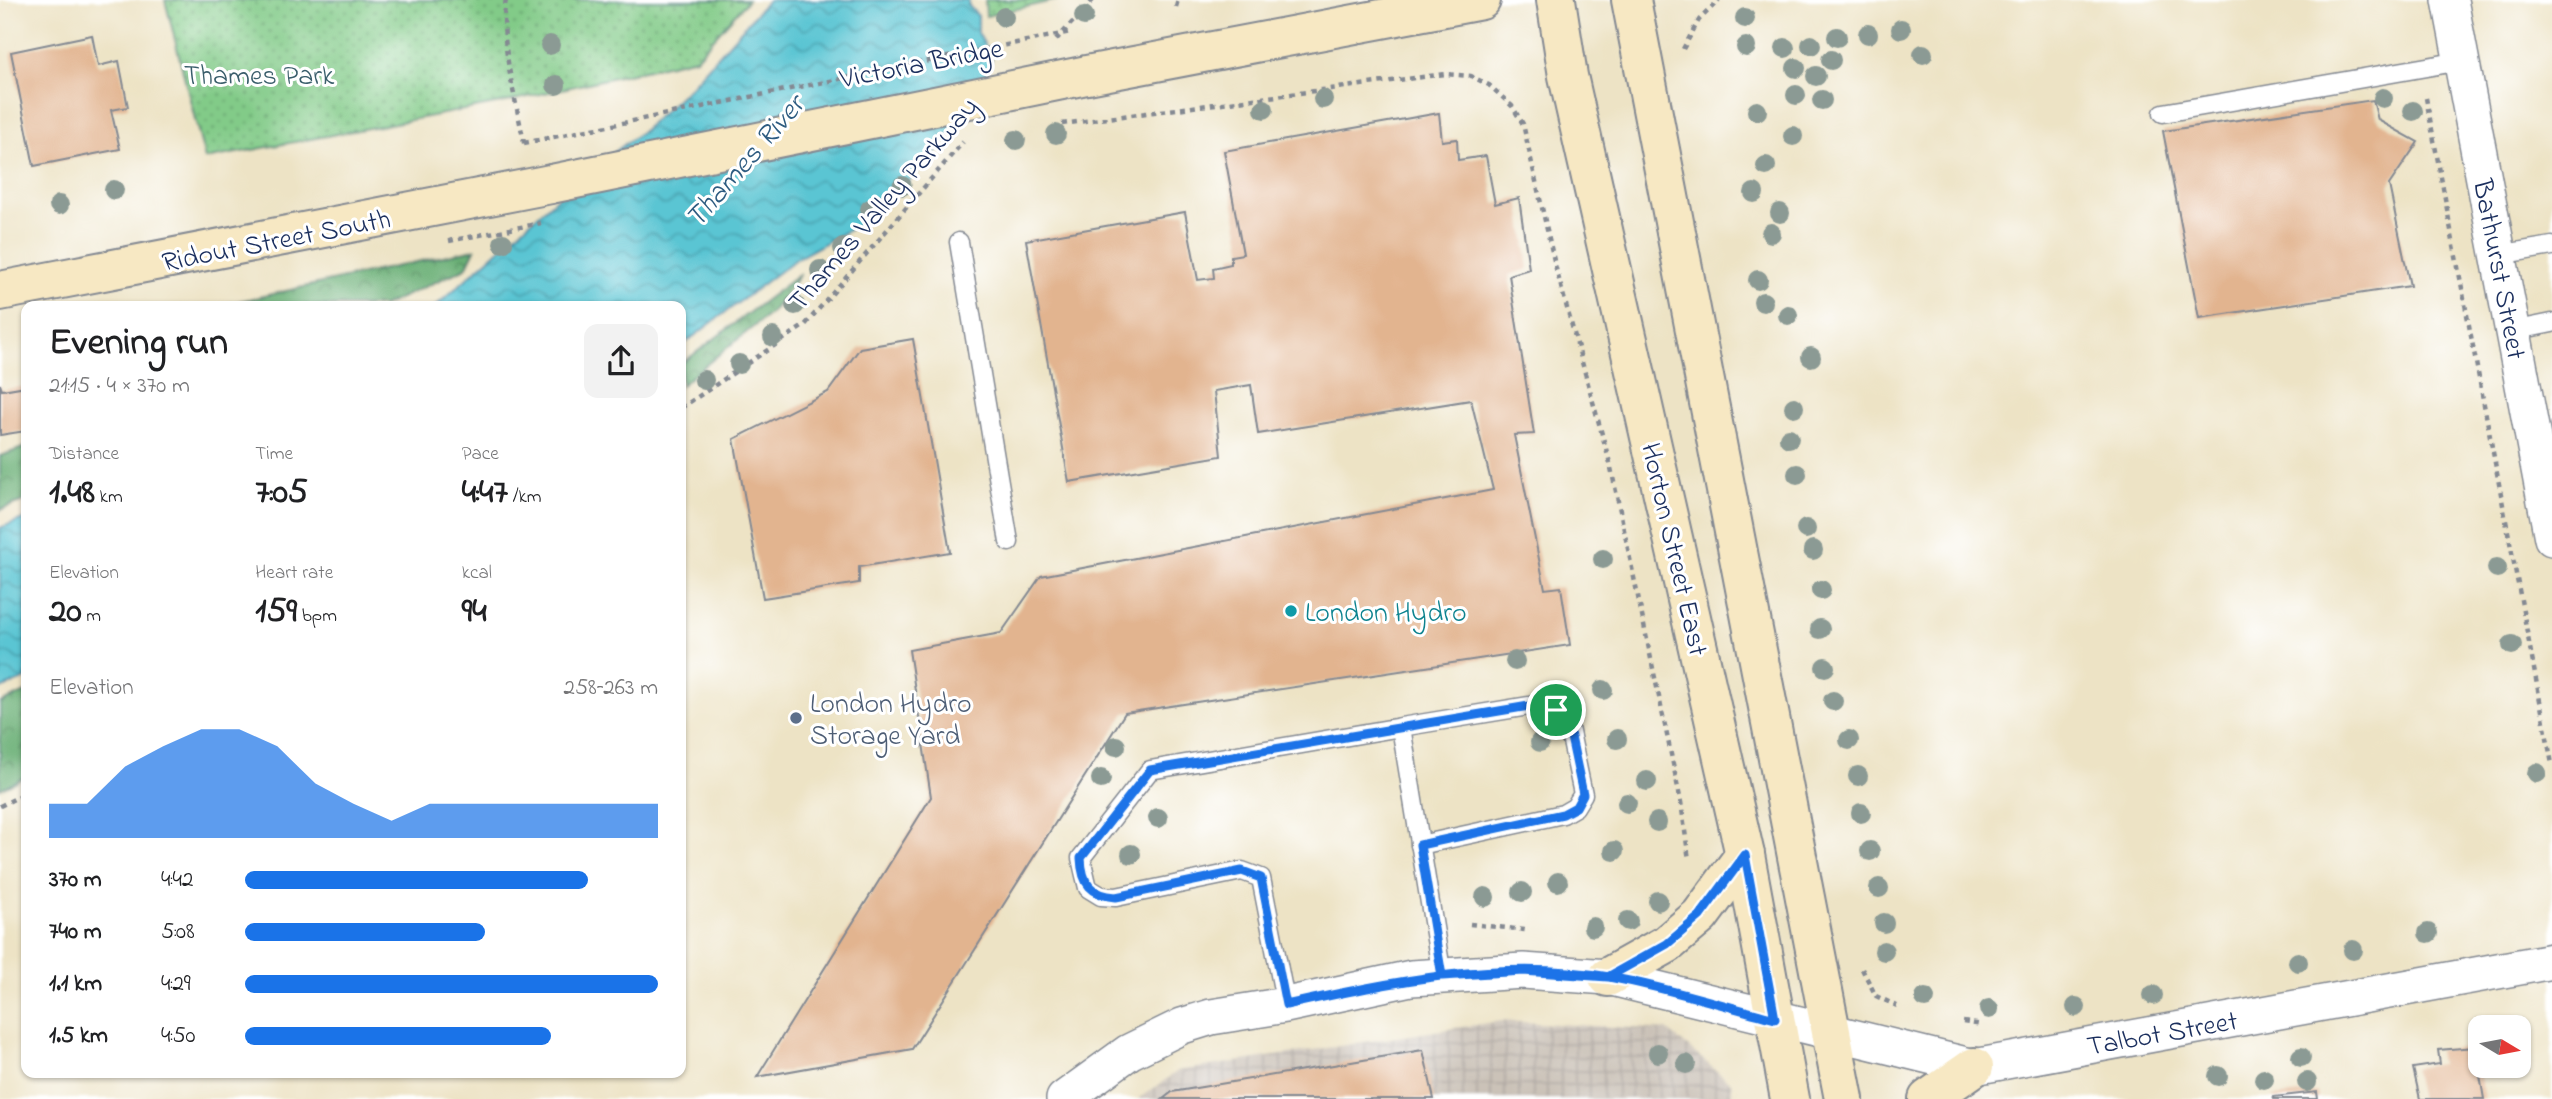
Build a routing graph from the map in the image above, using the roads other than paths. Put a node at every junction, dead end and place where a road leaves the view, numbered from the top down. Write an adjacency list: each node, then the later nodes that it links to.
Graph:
1 (1480, 0): 7 (main road, Victoria Bridge, bridge)
2 (1556, 0): 18 (main road, Horton Street East)
3 (1631, 0): 24 (main road, Horton Street East)
4 (2450, 0): 5 (street, Bathurst Street)
5 (2461, 61): 6 (lane); 10 (street, Bathurst Street)
6 (2163, 113)
7 (551, 184): 11 (main road, Ridout Street South)
8 (959, 242): 15 (lane)
9 (2552, 246): 10 (lane)
10 (2498, 256): 13 (street, Bathurst Street)
11 (0, 291)
12 (2552, 323): 13 (lane)
13 (2512, 331): 14 (street, Bathurst Street)
14 (2552, 538)
15 (1009, 542)
16 (1401, 727): 17 (lane); 17 (lane); 22 (lane)
17 (1420, 845): 20 (lane)
18 (1745, 855): 21 (main road); 23 (main road, Horton Street East)
19 (2552, 961): 25 (street, Talbot Street)
20 (1442, 976): 21 (street, Talbot Street); 22 (street, Talbot Street)
21 (1608, 977): 23 (street, Talbot Street)
22 (1286, 1005): 26 (street, Talbot Street)
23 (1775, 1019): 24 (street, Talbot Street); 27 (main road, Horton Street East)
24 (1831, 1032): 25 (street, Talbot Street); 28 (main road, Horton Street East)
25 (1975, 1067): 29 (main road)
26 (1064, 1099)
27 (1790, 1099)
28 (1844, 1099)
29 (1928, 1099)

